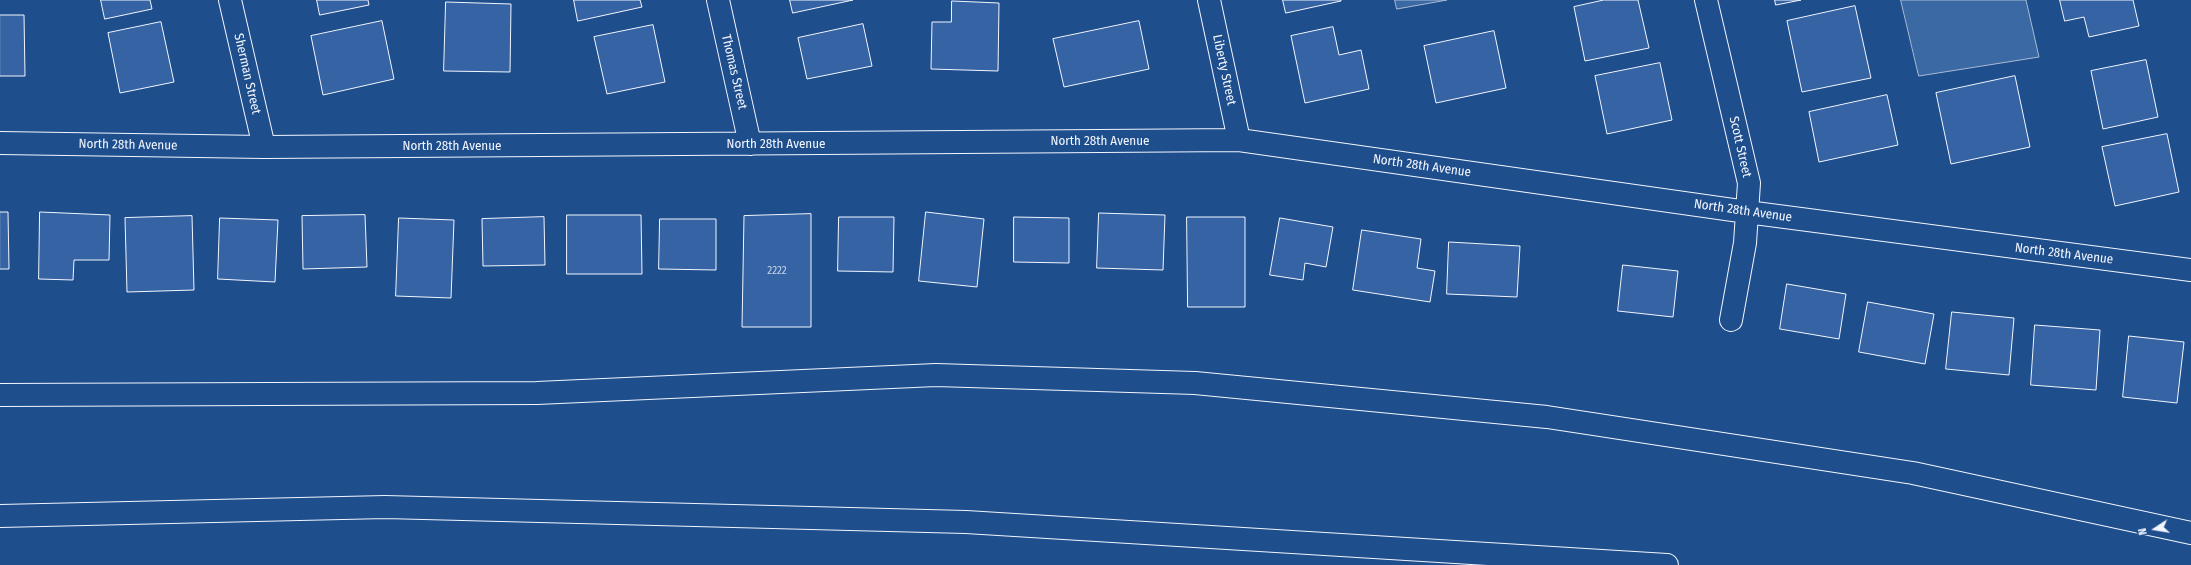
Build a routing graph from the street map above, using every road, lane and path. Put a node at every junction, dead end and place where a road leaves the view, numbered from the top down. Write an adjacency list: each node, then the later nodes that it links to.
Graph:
1 (230, 0): 8 (main road, Sherman Street)
2 (718, 0): 7 (main road, Thomas Street)
3 (1209, 0): 5 (main road, Liberty Street)
4 (1706, 0): 9 (main road, Scott Street)
5 (1239, 140): 7 (main road, North 28th Avenue); 9 (main road, North 28th Avenue)
6 (0, 143): 8 (main road, North 28th Avenue)
7 (750, 144): 8 (main road, North 28th Avenue)
8 (264, 147)
9 (1747, 212): 10 (main road, North 28th Avenue); 11 (main road, Scott Street)
10 (2191, 270)
11 (1731, 320)
12 (0, 396): 14 (main road)
13 (0, 516): 15 (main road)
14 (2191, 533)
15 (1667, 565)

